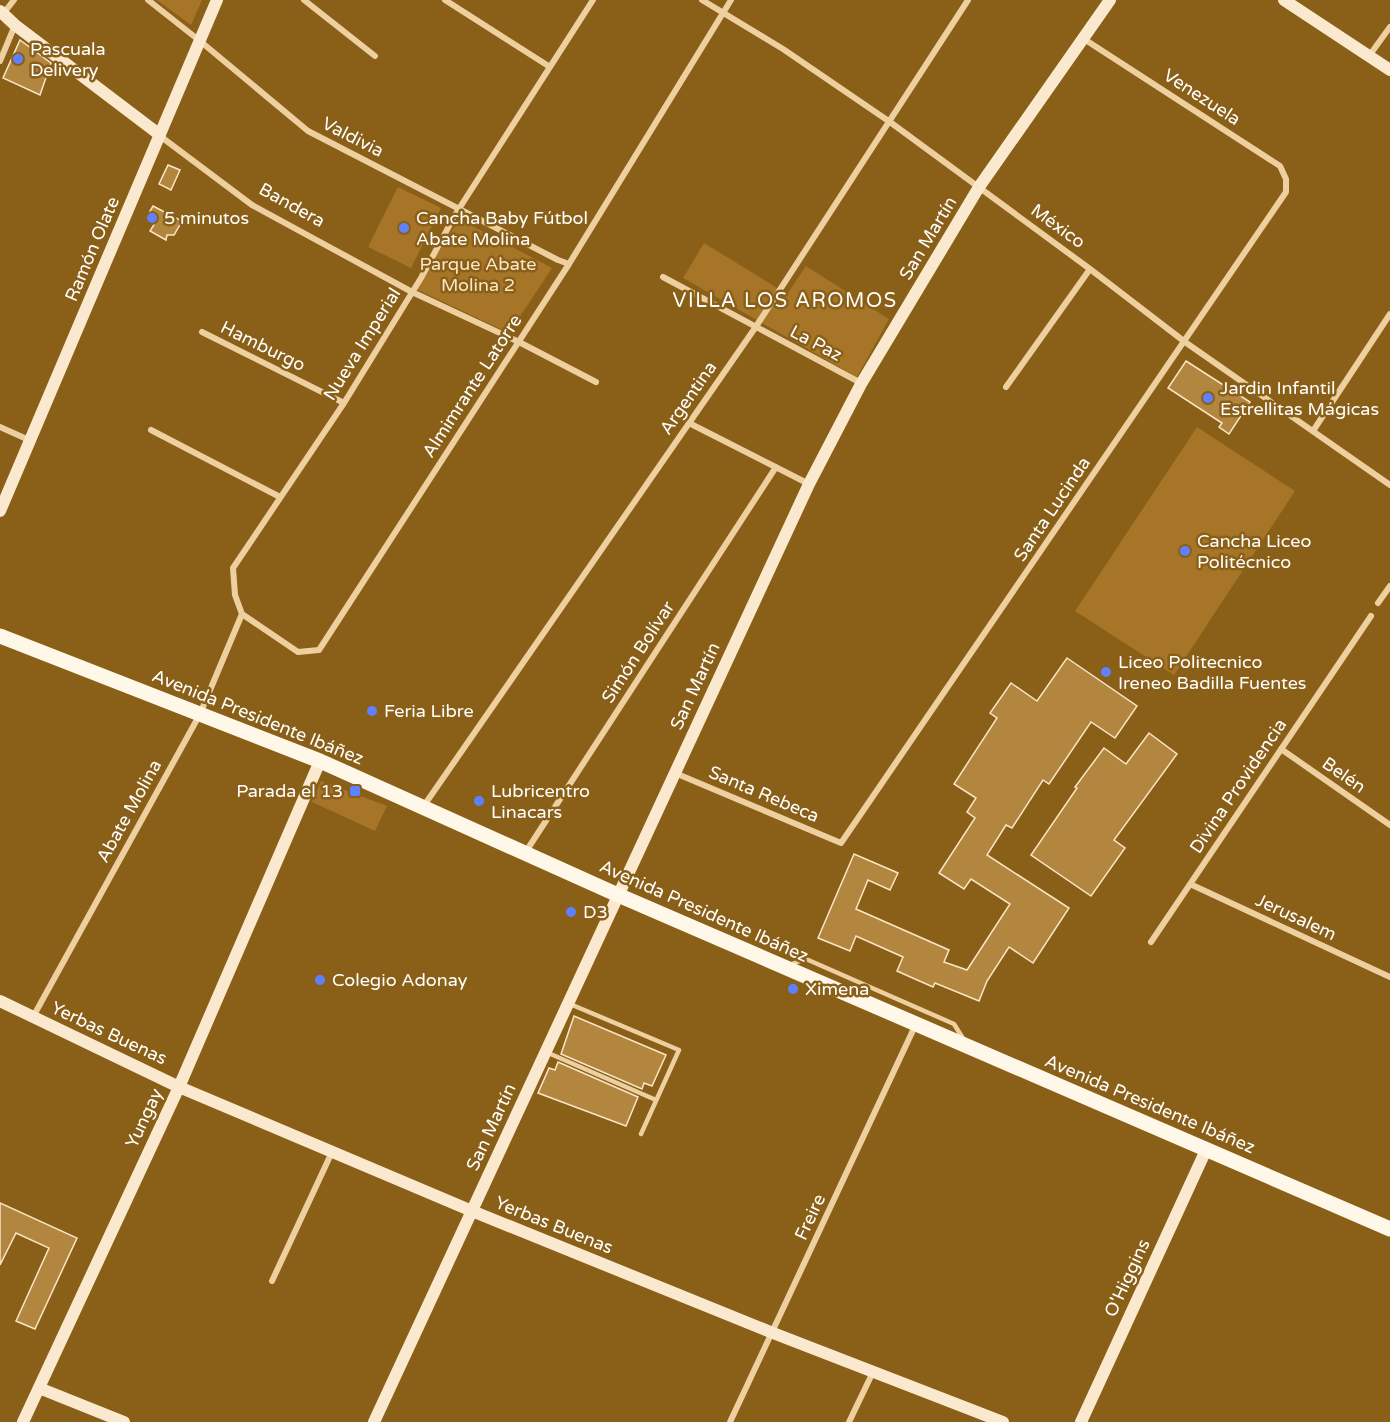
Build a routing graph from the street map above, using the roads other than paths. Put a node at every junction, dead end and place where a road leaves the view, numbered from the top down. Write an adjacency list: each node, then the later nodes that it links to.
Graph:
1 (14, 0): 14 (street)
2 (148, 0): 18 (street, Valdivia)
3 (217, 0): 18 (street, Ramón Olate)
4 (304, 0): 19 (street)
5 (445, 0): 22 (street)
6 (592, 0): 22 (street, Nueva Imperial)
7 (702, 0): 13 (street, México)
8 (731, 0): 13 (street, Almimrante Latorre)
9 (969, 0): 24 (street, Argentina)
10 (1110, 0): 17 (street, San Martín)
11 (1284, 0): 12 (street)
12 (1298, 4): 20 (street)
13 (724, 12): 24 (street, México); 29 (street, Almimrante Latorre)
14 (2, 13): 15 (street, Bandera)
15 (15, 25): 21 (street); 25 (street, Bandera)
16 (1390, 27): 20 (street)
17 (1084, 39): 26 (street, San Martín); 27 (street, Venezuela)
18 (200, 41): 25 (street, Ramón Olate); 28 (street, Valdivia)
19 (375, 56)
20 (1369, 56): 23 (street)
21 (0, 61)
22 (550, 67): 28 (street, Nueva Imperial)
23 (1390, 70)
24 (890, 122): 26 (street, México); 34 (street, Argentina)
25 (160, 135): 32 (street, Bandera); 46 (street, Ramón Olate)
26 (979, 187): 30 (street, México); 39 (street, San Martín)
27 (1286, 192): 37 (street, Santa Lucinda)
28 (460, 208): 29 (street, Valdivia); 32 (street, Nueva Imperial)
29 (569, 264): 36 (street, Almimrante Latorre)
30 (1090, 269): 37 (street, México); 40 (street)
31 (663, 277): 34 (street, La Paz)
32 (412, 292): 36 (street, Bandera); 41 (street, Nueva Imperial)
33 (1390, 314): 45 (street)
34 (755, 328): 39 (street, La Paz); 42 (street, Argentina)
35 (202, 332): 41 (street, Hamburgo)
36 (519, 342): 38 (street, Bandera); 54 (street, Almimrante Latorre)
37 (1185, 342): 45 (street, México); 63 (street, Santa Lucinda)
38 (596, 382)
39 (861, 384): 48 (street, San Martín)
40 (1006, 387)
41 (344, 403): 50 (street, Nueva Imperial)
42 (689, 423): 47 (street); 61 (street, Argentina)
43 (0, 428): 46 (street)
44 (151, 430): 50 (street)
45 (1313, 431): 49 (street, México)
46 (30, 441): 51 (street, Ramón Olate)
47 (776, 467): 48 (street); 64 (street, Simón Bolívar)
48 (809, 484): 60 (street, San Martín)
49 (1390, 485)
50 (280, 497): 54 (street, Nueva Imperial)
51 (0, 511)
52 (1390, 586): 53 (street)
53 (1378, 603)
54 (242, 614): 57 (street, Abate Molina)
55 (1371, 616): 58 (street, Divina Providencia)
56 (0, 636): 57 (main road, Avenida Presidente Ibáñez)
57 (200, 714): 59 (main road, Avenida Presidente Ibáñez); 72 (street, Abate Molina)
58 (1281, 749): 62 (street, Belén); 65 (street, Divina Providencia)
59 (320, 761): 61 (main road, Avenida Presidente Ibáñez); 76 (street, Yungay)
60 (675, 773): 63 (street, Santa Rebeca); 66 (street, San Martín)
61 (423, 807): 64 (main road, Avenida Presidente Ibáñez)
62 (1389, 822)
63 (841, 843)
64 (525, 853): 66 (main road, Avenida Presidente Ibáñez)
65 (1190, 884): 67 (street, Divina Providencia); 69 (street, Jerusalem)
66 (618, 895): 68 (main road, Avenida Presidente Ibáñez); 71 (street, San Martín)
67 (1151, 942)
68 (784, 967): 73 (main road, Avenida Presidente Ibáñez); 74 (lane)
69 (1390, 977)
70 (0, 1001): 72 (street, Yerbas Buenas)
71 (568, 1003): 75 (street, San Martín); 77 (lane)
72 (32, 1017): 76 (street, Yerbas Buenas)
73 (916, 1024): 74 (main road, Avenida Presidente Ibáñez); 84 (street, Freire)
74 (969, 1047): 79 (main road, Avenida Presidente Ibáñez)
75 (545, 1052): 77 (lane); 81 (street, San Martín)
76 (179, 1087): 80 (street, Yerbas Buenas); 86 (street, Yungay)
77 (656, 1100): 78 (lane)
78 (640, 1134)
79 (1206, 1150): 82 (main road, Avenida Presidente Ibáñez); 93 (street, O'Higgins)
80 (332, 1152): 81 (street, Yerbas Buenas); 83 (street)
81 (472, 1211): 84 (street, Yerbas Buenas); 89 (street, San Martín)
82 (1390, 1229)
83 (272, 1281)
84 (773, 1333): 85 (street, Yerbas Buenas); 90 (street, Freire)
85 (873, 1372): 91 (street); 92 (street, Yerbas Buenas)
86 (39, 1388): 87 (street, Yungay); 88 (street)
87 (23, 1422)
88 (124, 1422)
89 (374, 1422)
90 (730, 1422)
91 (849, 1422)
92 (1003, 1422)
93 (1081, 1422)

